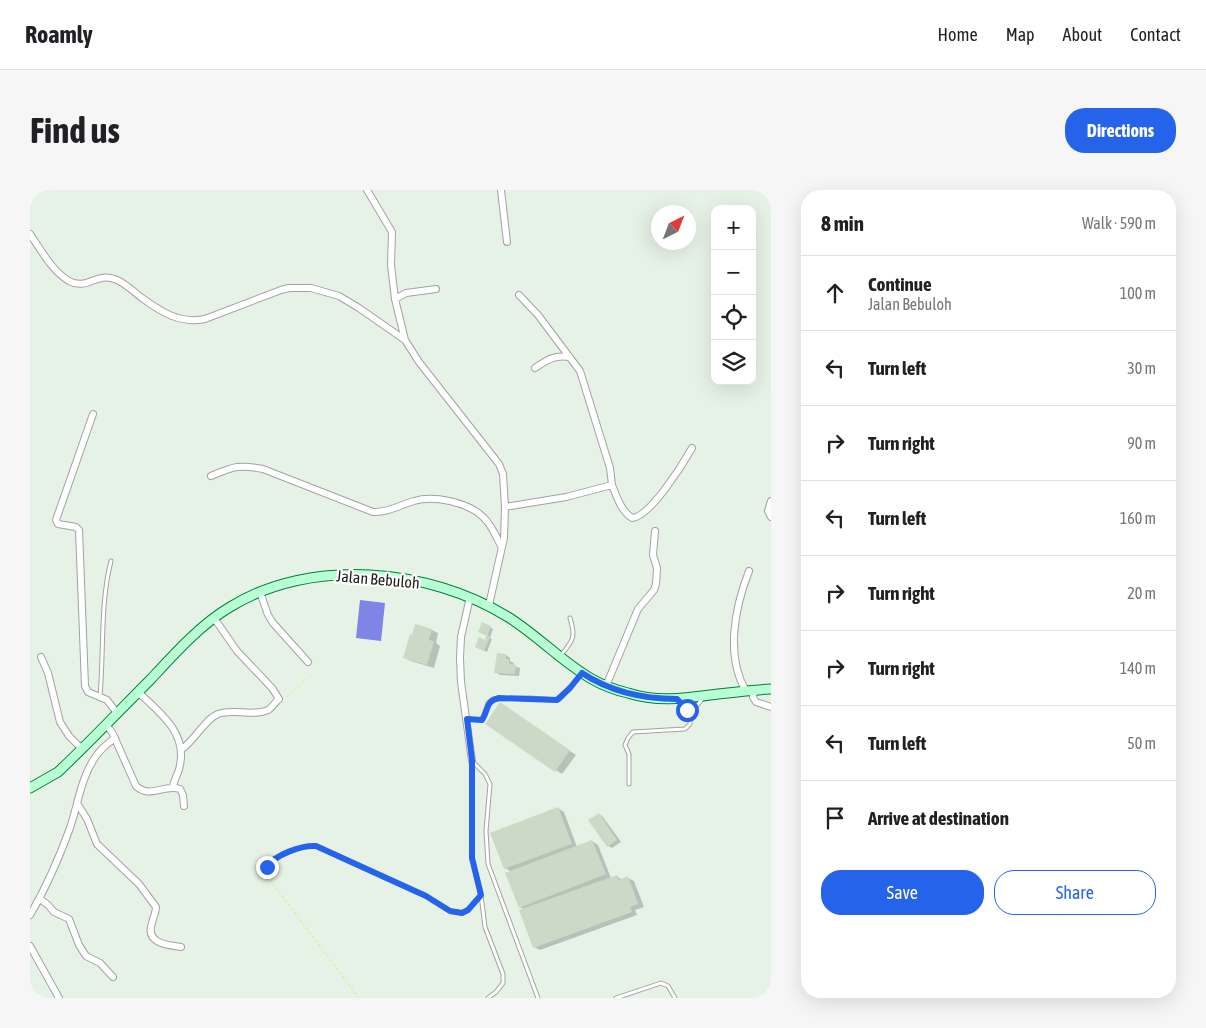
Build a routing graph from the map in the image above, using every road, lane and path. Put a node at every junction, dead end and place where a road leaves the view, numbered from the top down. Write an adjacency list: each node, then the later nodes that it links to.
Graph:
1 (367, 190): 7 (street)
2 (501, 190): 4 (street)
3 (30, 234): 8 (street)
4 (507, 242)
5 (436, 289): 7 (street)
6 (519, 295): 9 (street)
7 (395, 299): 8 (street)
8 (405, 340): 16 (street)
9 (569, 357): 10 (street); 14 (street)
10 (535, 368)
11 (93, 414): 37 (street)
12 (692, 448): 14 (street)
13 (210, 476): 19 (street)
14 (612, 485): 16 (street)
15 (771, 501): 17 (street)
16 (505, 507): 19 (street)
17 (771, 517)
18 (655, 531): 32 (street)
19 (501, 546): 24 (street)
20 (111, 561): 37 (lane)
21 (749, 571): 34 (street)
22 (260, 592): 23 (main road, Jalan Bebuloh); 25 (main road, Jalan Bebuloh); 29 (street)
23 (470, 597): 24 (main road, Jalan Bebuloh); 43 (street)
24 (489, 605): 27 (main road, Jalan Bebuloh)
25 (214, 618): 35 (main road, Jalan Bebuloh); 38 (street)
26 (570, 618): 27 (lane)
27 (560, 656): 30 (main road, Jalan Bebuloh)
28 (41, 657): 46 (street)
29 (308, 662)
30 (582, 673): 32 (main road, Jalan Bebuloh); 43 (lane)
31 (311, 675): 38 (path)
32 (606, 686): 39 (main road, Jalan Bebuloh)
33 (771, 689): 34 (main road, Jalan Bebuloh)
34 (750, 691): 36 (main road, Jalan Bebuloh); 40 (street)
35 (138, 692): 41 (main road, Jalan Bebuloh); 47 (street)
36 (705, 695): 39 (main road, Jalan Bebuloh); 42 (lane)
37 (100, 696): 41 (street)
38 (279, 699): 47 (street)
39 (677, 699): 42 (lane)
40 (771, 707)
41 (117, 713): 44 (main road, Jalan Bebuloh)
42 (691, 713): 49 (lane)
43 (467, 719): 48 (street)
44 (106, 725): 45 (street); 46 (main road, Jalan Bebuloh)
45 (115, 738): 50 (street); 52 (street)
46 (82, 749): 51 (main road, Jalan Bebuloh)
47 (182, 749): 50 (street)
48 (472, 760): 54 (lane); 63 (lane)
49 (629, 784)
50 (173, 787): 53 (street)
51 (30, 788)
52 (77, 803): 55 (street); 58 (street)
53 (184, 806)
54 (481, 895): 61 (path); 62 (lane)
55 (40, 899): 56 (street); 59 (street)
56 (30, 915)
57 (30, 946): 60 (street)
58 (181, 947)
59 (113, 977)
60 (58, 998)
61 (359, 998)
62 (488, 998)
63 (538, 998)
64 (616, 998): 65 (lane)
65 (675, 998)

